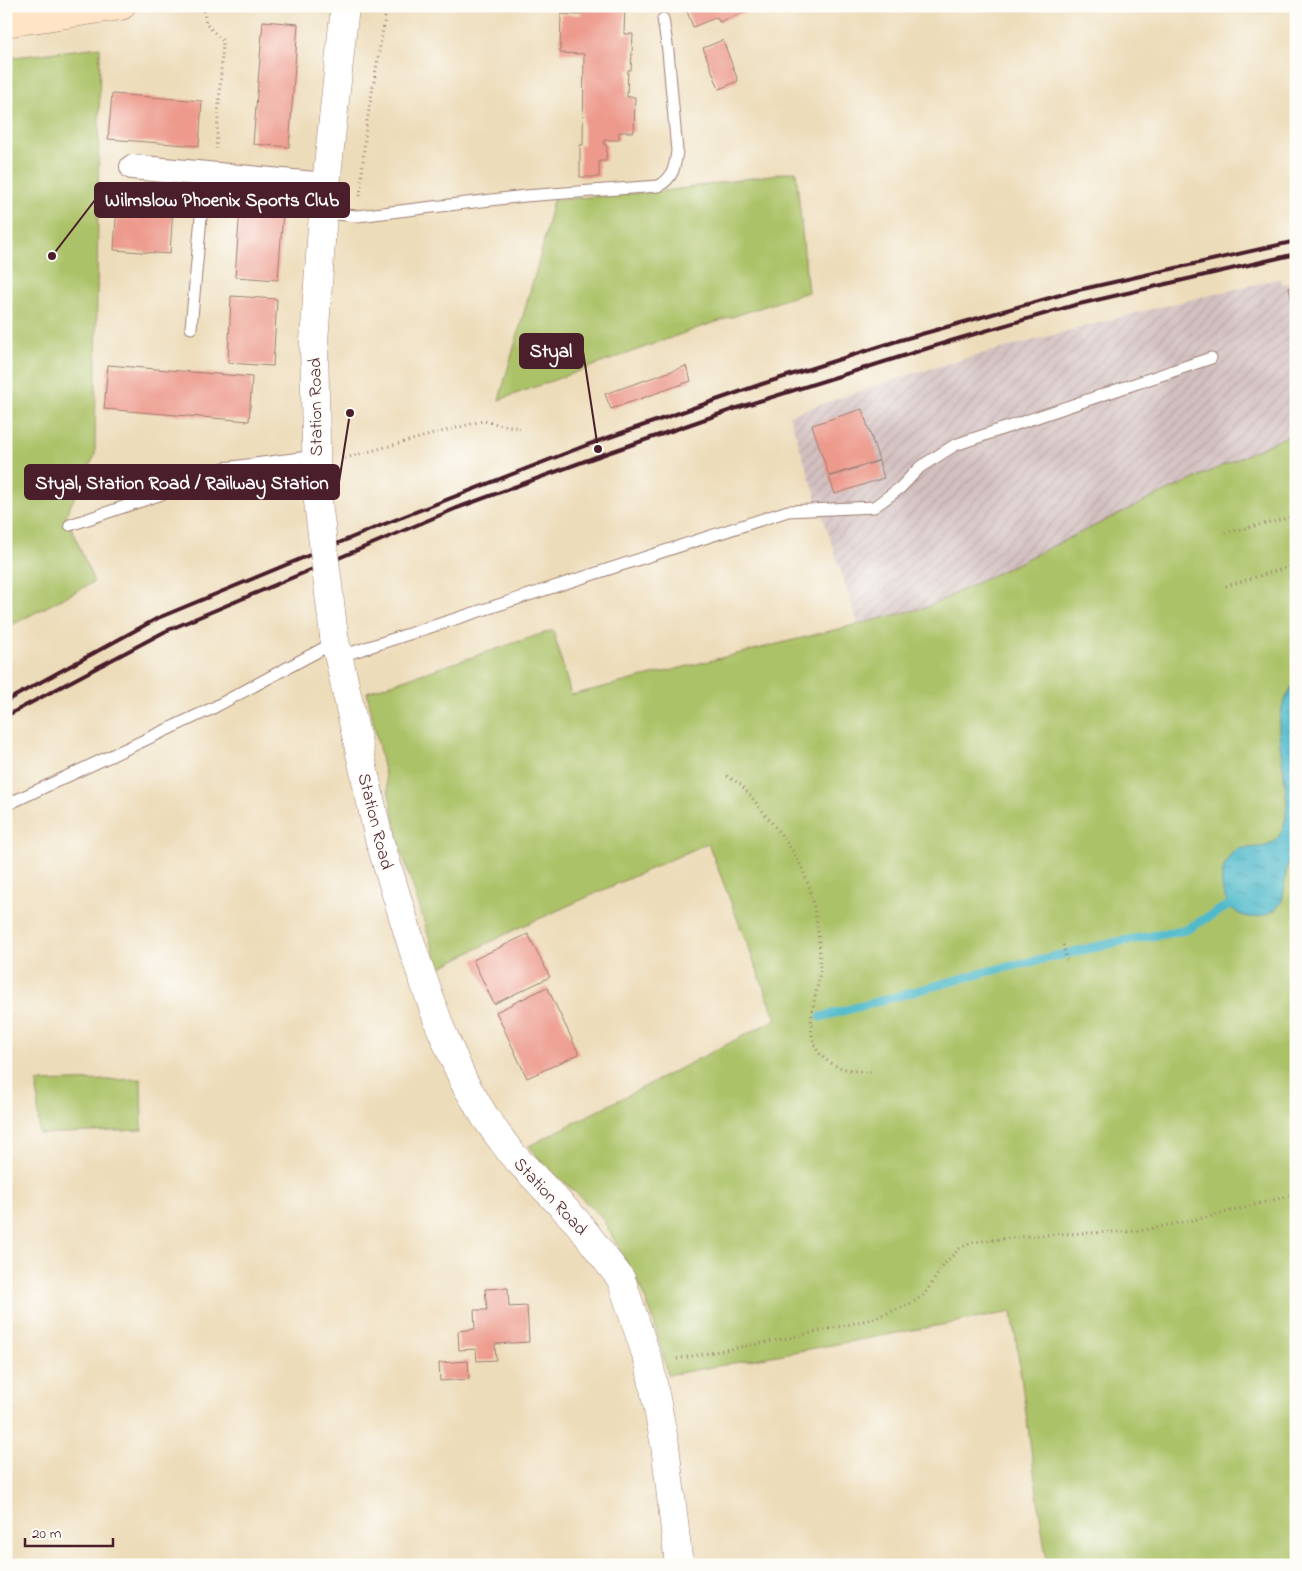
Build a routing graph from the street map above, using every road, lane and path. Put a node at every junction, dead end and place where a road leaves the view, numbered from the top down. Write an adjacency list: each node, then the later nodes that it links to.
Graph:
1 (121, 6): 6 (main road)
2 (203, 6): 8 (path)
3 (345, 6): 9 (street, Station Road)
4 (387, 6): 11 (path)
5 (663, 19): 11 (lane)
6 (6, 22)
7 (132, 167): 8 (street)
8 (210, 174): 9 (street); 12 (lane)
9 (326, 185): 10 (street, Station Road)
10 (323, 213): 11 (lane); 15 (street, Station Road)
11 (358, 216)
12 (190, 328)
13 (1211, 358): 21 (lane)
14 (520, 428): 15 (path)
15 (316, 472): 17 (lane); 21 (street, Station Road, bridge)
16 (1296, 517): 18 (path)
17 (70, 525)
18 (1225, 534)
19 (1296, 560): 20 (path)
20 (1226, 586)
21 (336, 645): 23 (lane); 28 (street, Station Road)
22 (727, 776): 26 (path)
23 (6, 806)
24 (1063, 945): 25 (path)
25 (1067, 960)
26 (873, 1072)
27 (1296, 1194): 28 (path)
28 (649, 1363): 29 (street, Station Road)
29 (679, 1565)

